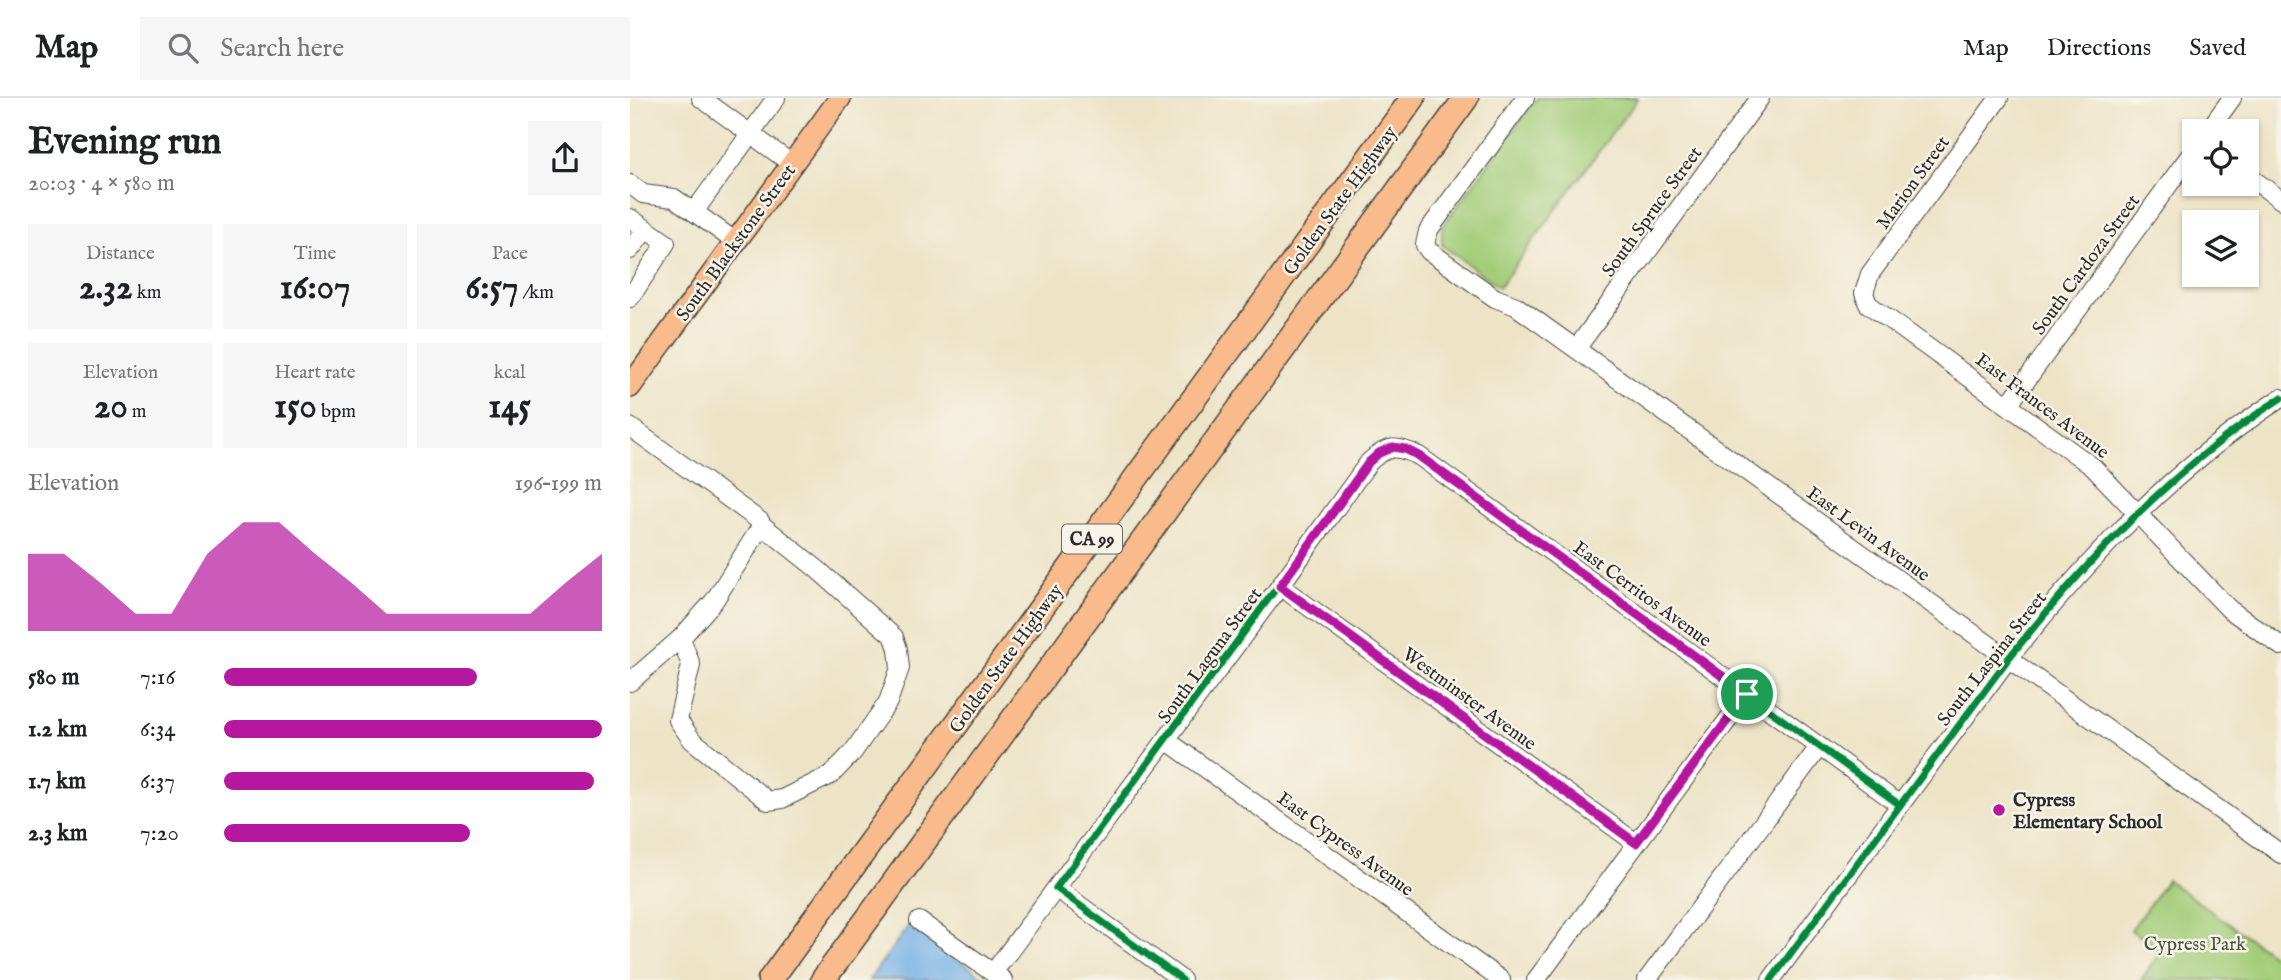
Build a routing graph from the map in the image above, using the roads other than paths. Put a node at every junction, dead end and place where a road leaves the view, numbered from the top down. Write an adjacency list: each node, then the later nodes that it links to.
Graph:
1 (701, 98): 11 (street)
2 (776, 98): 11 (street)
3 (840, 98): 12 (main road, South Blackstone Street)
4 (1413, 98): 46 (highway, Golden State Highway / CA 99)
5 (1466, 98): 47 (highway, CA 99)
6 (1525, 98): 24 (street, East Levin Avenue)
7 (1760, 98): 24 (street, South Spruce Street)
8 (1999, 98): 22 (street, Marion Street)
9 (2232, 98): 10 (street)
10 (2217, 119)
11 (750, 134): 12 (street); 17 (street)
12 (792, 164): 20 (main road, South Blackstone Street)
13 (2182, 166): 27 (street, South Cardoza Street)
14 (630, 184): 17 (street)
15 (2259, 184): 16 (street)
16 (2281, 200)
17 (694, 212): 20 (street)
18 (630, 218): 19 (street)
19 (646, 229): 21 (street); 23 (street)
20 (736, 242): 25 (main road, South Blackstone Street)
21 (630, 250)
22 (1864, 293): 27 (street, East Frances Avenue)
23 (630, 298)
24 (1576, 349): 35 (street, East Levin Avenue)
25 (630, 387)
26 (2281, 398): 30 (street, South Laspina Street)
27 (2009, 404): 30 (street, East Frances Avenue)
28 (630, 427): 31 (street)
29 (1393, 447): 32 (street, South Laguna Street); 37 (street, East Cerritos Avenue)
30 (2137, 513): 34 (street, East Frances Avenue); 35 (street, South Laspina Street)
31 (762, 525): 33 (street); 33 (street)
32 (1280, 586): 38 (street, South Laguna Street); 41 (street, Westminster Avenue)
33 (681, 639): 36 (street)
34 (2281, 646)
35 (2008, 659): 40 (street, South Laspina Street); 42 (street, East Levin Avenue)
36 (630, 682)
37 (1747, 694): 39 (street, East Cerritos Avenue); 41 (street)
38 (1166, 740): 43 (street, South Laguna Street); 49 (street, East Cypress Avenue)
39 (1819, 747): 40 (street, East Cerritos Avenue); 51 (street)
40 (1900, 805): 52 (street, South Laspina Street)
41 (1636, 843): 50 (street)
42 (2281, 854)
43 (1056, 888): 45 (street, South Laguna Street); 48 (street)
44 (919, 921): 45 (street)
45 (998, 976)
46 (770, 980)
47 (823, 980)
48 (1182, 980)
49 (1501, 980)
50 (1536, 980)
51 (1647, 980)
52 (1771, 980)

